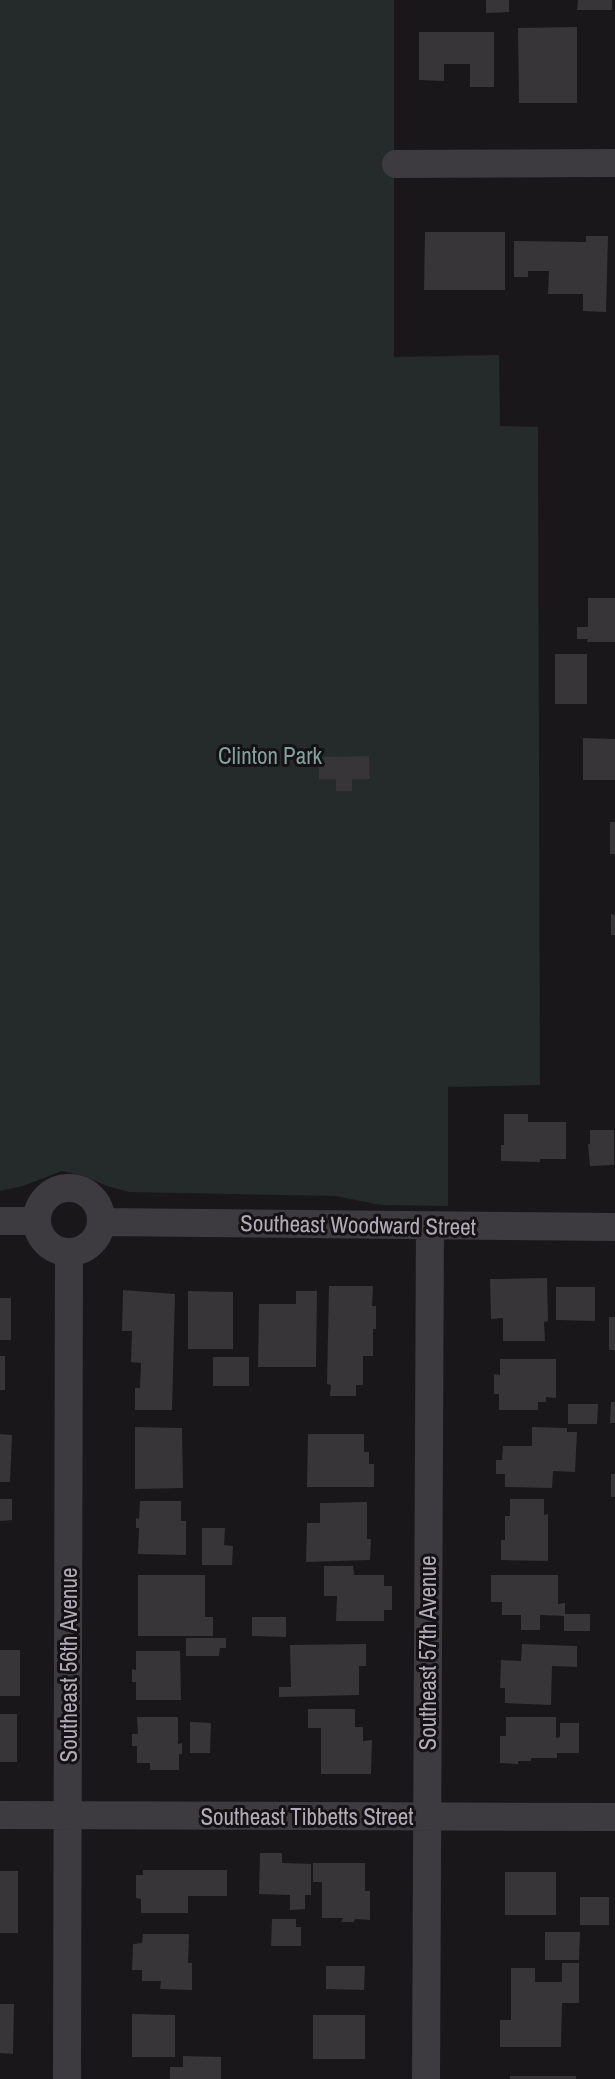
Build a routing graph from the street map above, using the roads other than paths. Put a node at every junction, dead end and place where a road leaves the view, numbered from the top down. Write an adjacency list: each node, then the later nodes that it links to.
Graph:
1 (615, 163): 2 (street)
2 (396, 164)
3 (0, 1221): 4 (street)
4 (37, 1221): 5 (street); 8 (street)
5 (101, 1222): 6 (street, Southeast Woodward Street); 8 (street)
6 (430, 1226): 7 (street, Southeast Woodward Street); 12 (street, Southeast 57th Avenue)
7 (615, 1227)
8 (69, 1252): 10 (street, Southeast 56th Avenue)
9 (0, 1815): 10 (street, Southeast Tibbetts Street)
10 (68, 1815): 12 (street, Southeast Tibbetts Street); 13 (street, Southeast 56th Avenue)
11 (615, 1816): 12 (street, Southeast Tibbetts Street)
12 (428, 1818): 14 (street, Southeast 57th Avenue)
13 (67, 2079)
14 (426, 2079)

